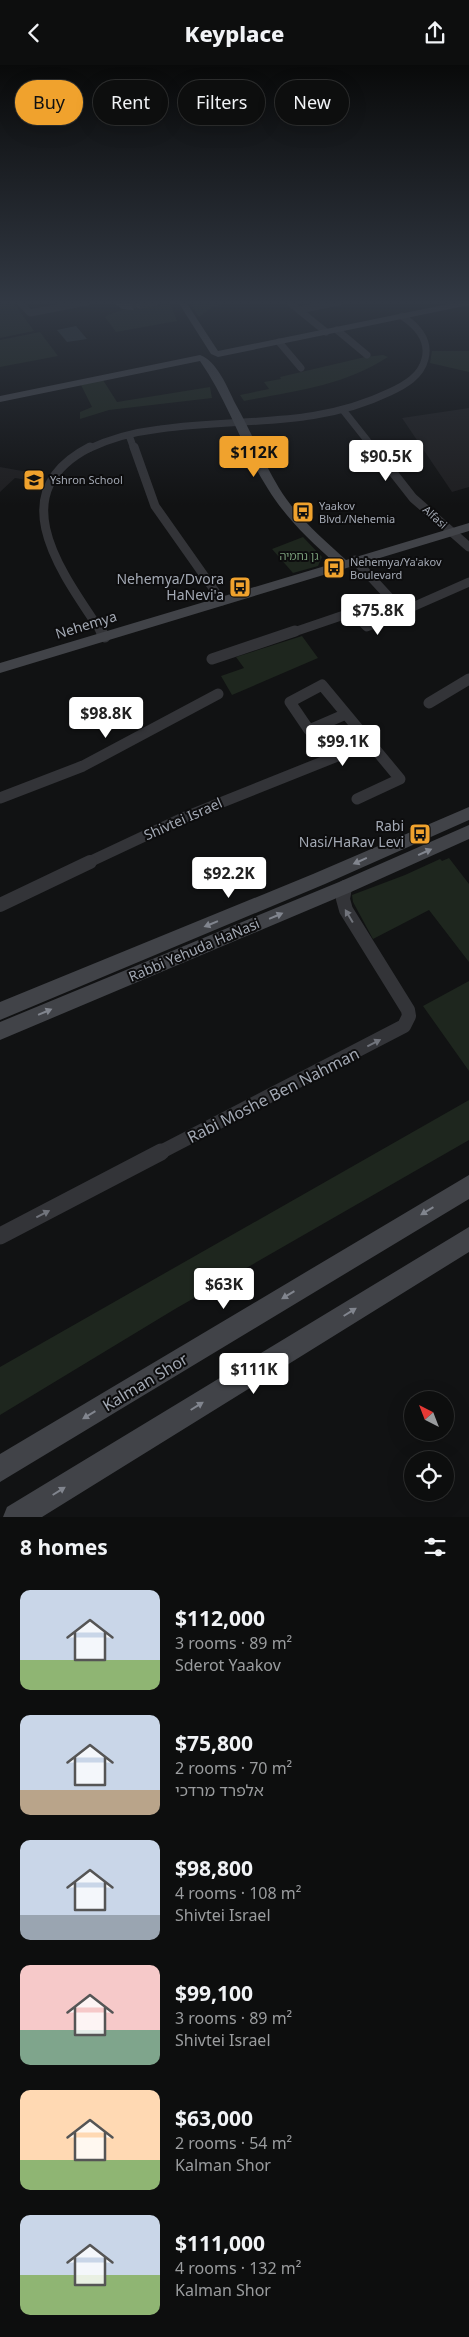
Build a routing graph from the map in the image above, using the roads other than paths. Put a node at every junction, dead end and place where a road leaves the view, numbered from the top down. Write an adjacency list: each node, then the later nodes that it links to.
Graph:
1 (127, 370): 5 (street)
2 (211, 370): 7 (street)
3 (223, 370): 7 (street)
4 (420, 370): 6 (street)
5 (0, 399)
6 (343, 410): 7 (street); 10 (street, Alfasi)
7 (246, 424): 8 (street); 12 (street)
8 (128, 435): 15 (street); 18 (street)
9 (469, 527): 10 (street, Nehemya)
10 (451, 532): 11 (street, Alfasi); 12 (street, Nehemya)
11 (469, 547)
12 (350, 562): 14 (street); 15 (street, Nehemya)
13 (469, 582): 16 (street)
14 (391, 599): 16 (street); 17 (street)
15 (222, 601): 18 (street, Nehemya)
16 (411, 607): 17 (street)
17 (352, 613): 19 (street)
18 (105, 637): 20 (street, Nehemya)
19 (212, 659)
20 (0, 668)
21 (469, 679): 23 (street)
22 (218, 694): 26 (street)
23 (429, 703)
24 (346, 714): 24 (street); 25 (street)
25 (370, 743): 27 (street); 31 (street, Shivtei Israel)
26 (0, 798)
27 (357, 799)
28 (469, 813): 32 (street, Rabbi Yehuda HaNasi, one-way to 32)
29 (469, 832): 30 (street, Rabbi Yehuda HaNasi, one-way to 29)
30 (346, 887): 33 (street, Rabbi Yehuda HaNasi, one-way to 30); 35 (street, Rabi Moshe Ben Nahman, one-way to 30)
31 (0, 905)
32 (0, 1011)
33 (0, 1031)
34 (469, 1186): 37 (street, Kalman Shor, one-way to 37)
35 (0, 1236)
36 (469, 1239): 38 (street, one-way to 36)
37 (0, 1469)
38 (17, 1517)

